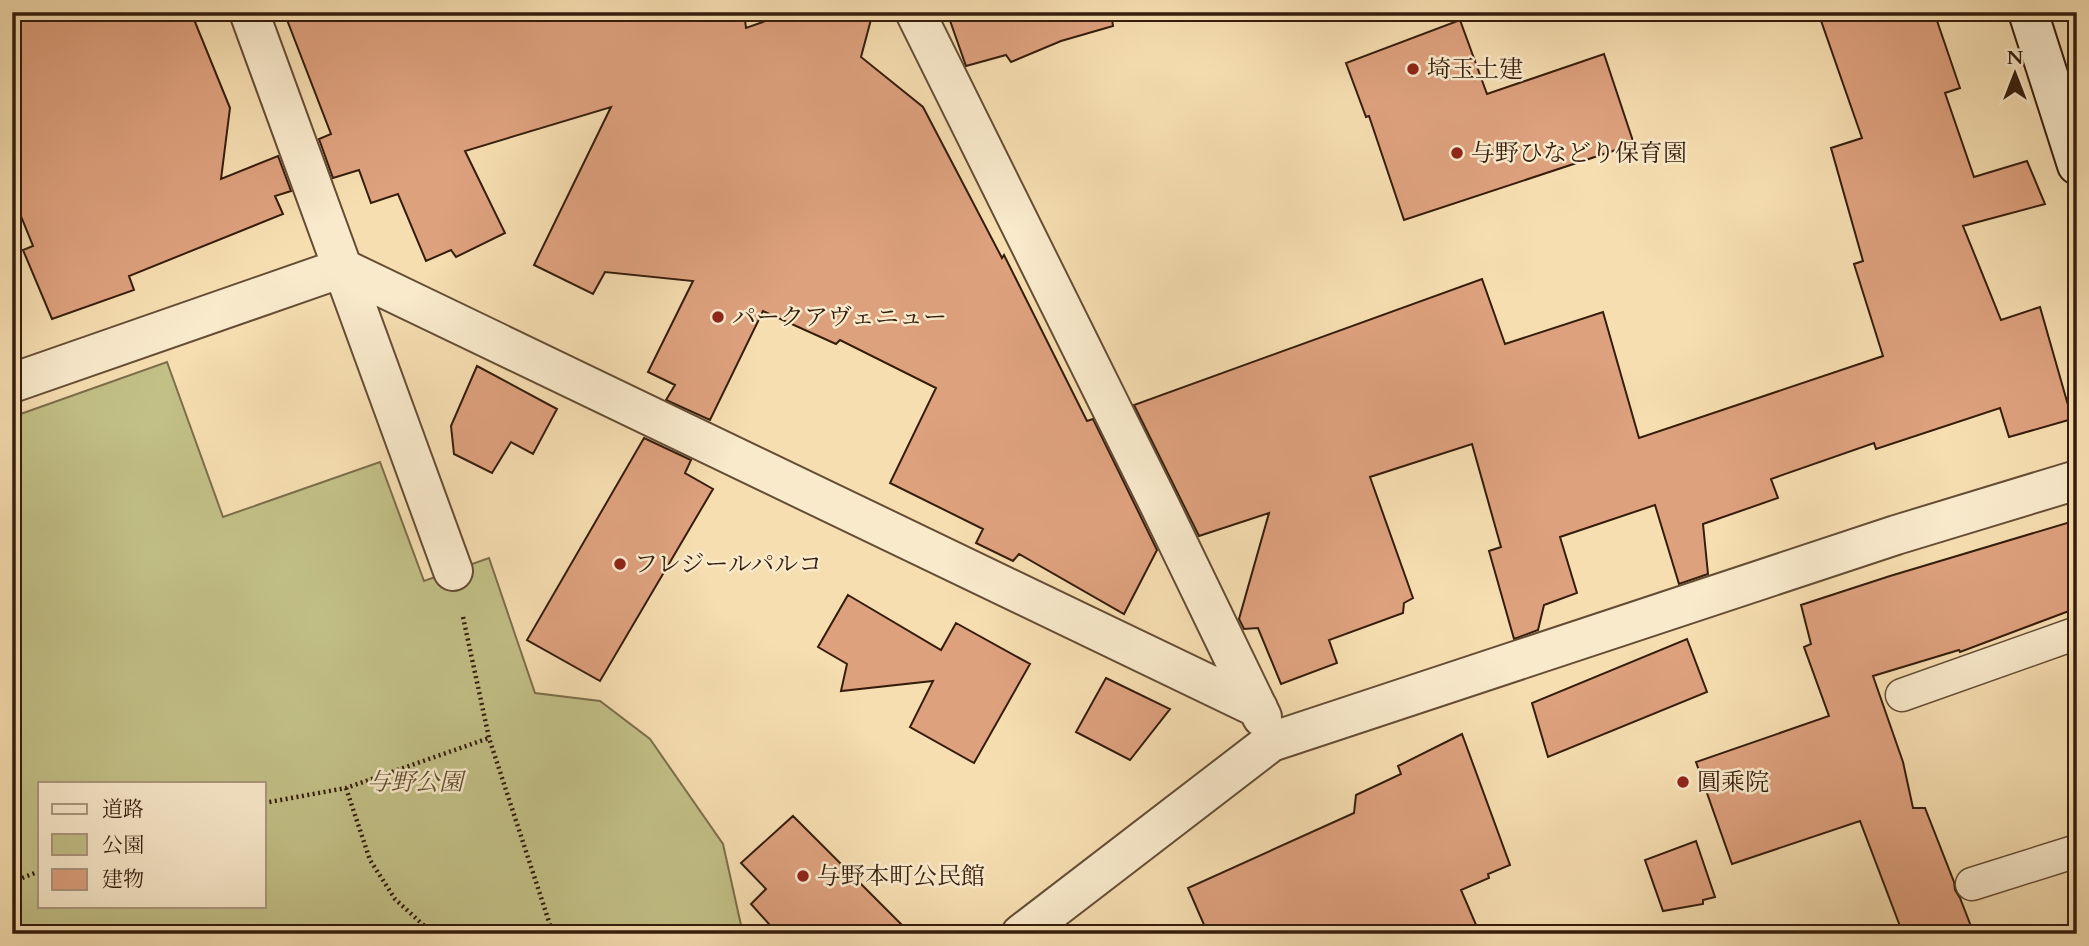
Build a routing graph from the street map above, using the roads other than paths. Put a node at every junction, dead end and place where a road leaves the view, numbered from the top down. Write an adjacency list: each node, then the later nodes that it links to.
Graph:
1 (249, 12): 5 (street)
2 (915, 12): 11 (street)
3 (2028, 12): 4 (street)
4 (2077, 164)
5 (342, 268): 6 (street); 8 (street); 11 (street)
6 (12, 383)
7 (2077, 480): 11 (street)
8 (453, 571)
9 (2077, 633): 10 (lane)
10 (1902, 695)
11 (1265, 725): 14 (street)
12 (2077, 851): 13 (lane)
13 (1972, 884)
14 (1021, 934)

